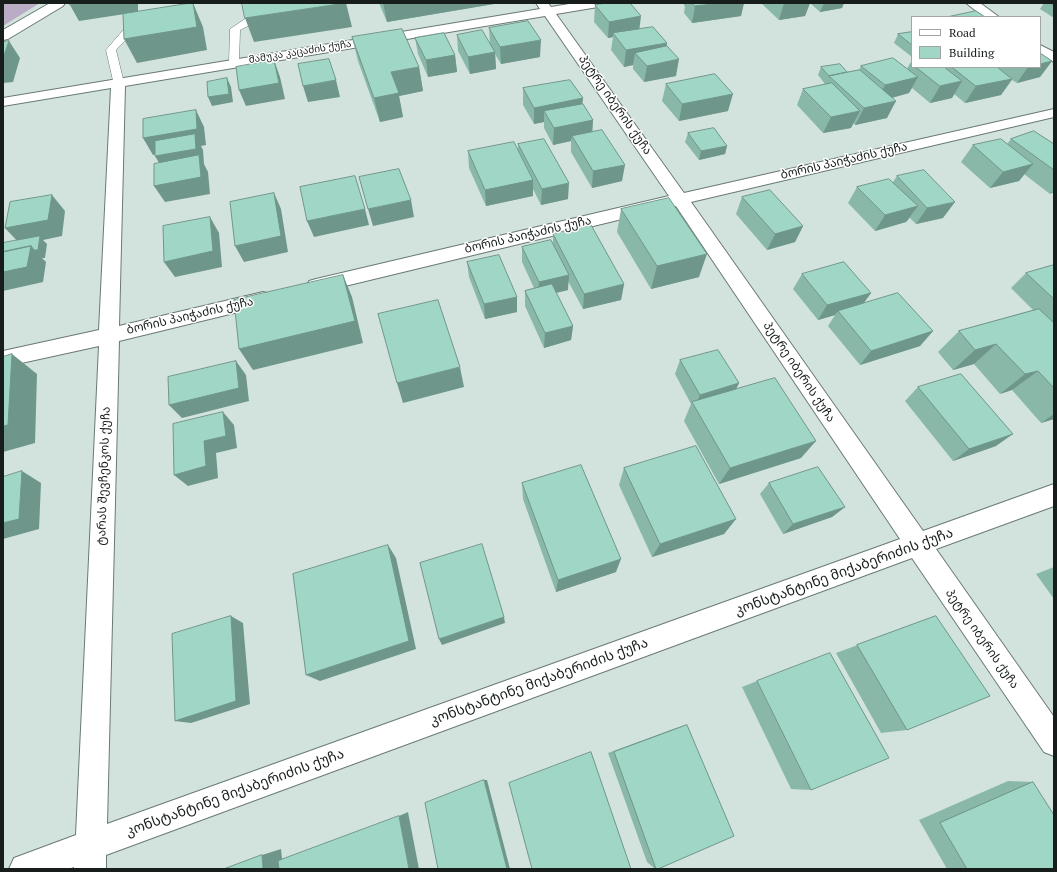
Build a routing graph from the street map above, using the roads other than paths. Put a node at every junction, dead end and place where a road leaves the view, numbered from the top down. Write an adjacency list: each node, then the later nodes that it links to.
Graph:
1 (59, 3): 8 (street)
2 (598, 3): 4 (street, მამუკა კაცაძის ქუჩა)
3 (972, 3): 6 (street)
4 (545, 7): 11 (street, მამუკა კაცაძის ქუჩა); 15 (street, პეტრე იბერის ქუჩა)
5 (275, 10): 11 (lane)
6 (992, 16)
7 (149, 20): 12 (lane)
8 (3, 36)
9 (1041, 50): 10 (street)
10 (1054, 58)
11 (234, 64): 12 (street, მამუკა კაცაძის ქუჩა)
12 (118, 83): 13 (street, მამუკა კაცაძის ქუჩა); 18 (street, ტარას შევჩენკოს ქუჩა)
13 (3, 102)
14 (1054, 113): 15 (street, ბორის პაიჭაძის ქუჩა)
15 (681, 199): 16 (street, ბორის პაიჭაძის ქუჩა); 21 (street, პეტრე იბერის ქუჩა)
16 (302, 290)
17 (279, 295): 18 (street, ბორის პაიჭაძის ქუჩა)
18 (109, 336): 19 (street, ბორის პაიჭაძის ქუჩა); 23 (street, ტარას შევჩენკოს ქუჩა)
19 (3, 359)
20 (1054, 495): 21 (street, კონსტანტინე მიქაბერიძის ქუჩა)
21 (917, 545): 22 (street, პეტრე იბერის ქუჩა); 23 (street, კონსტანტინე მიქაბერიძის ქუჩა)
22 (1054, 742)
23 (90, 857): 24 (street, კონსტანტინე მიქაბერიძის ქუჩა)
24 (25, 869)

